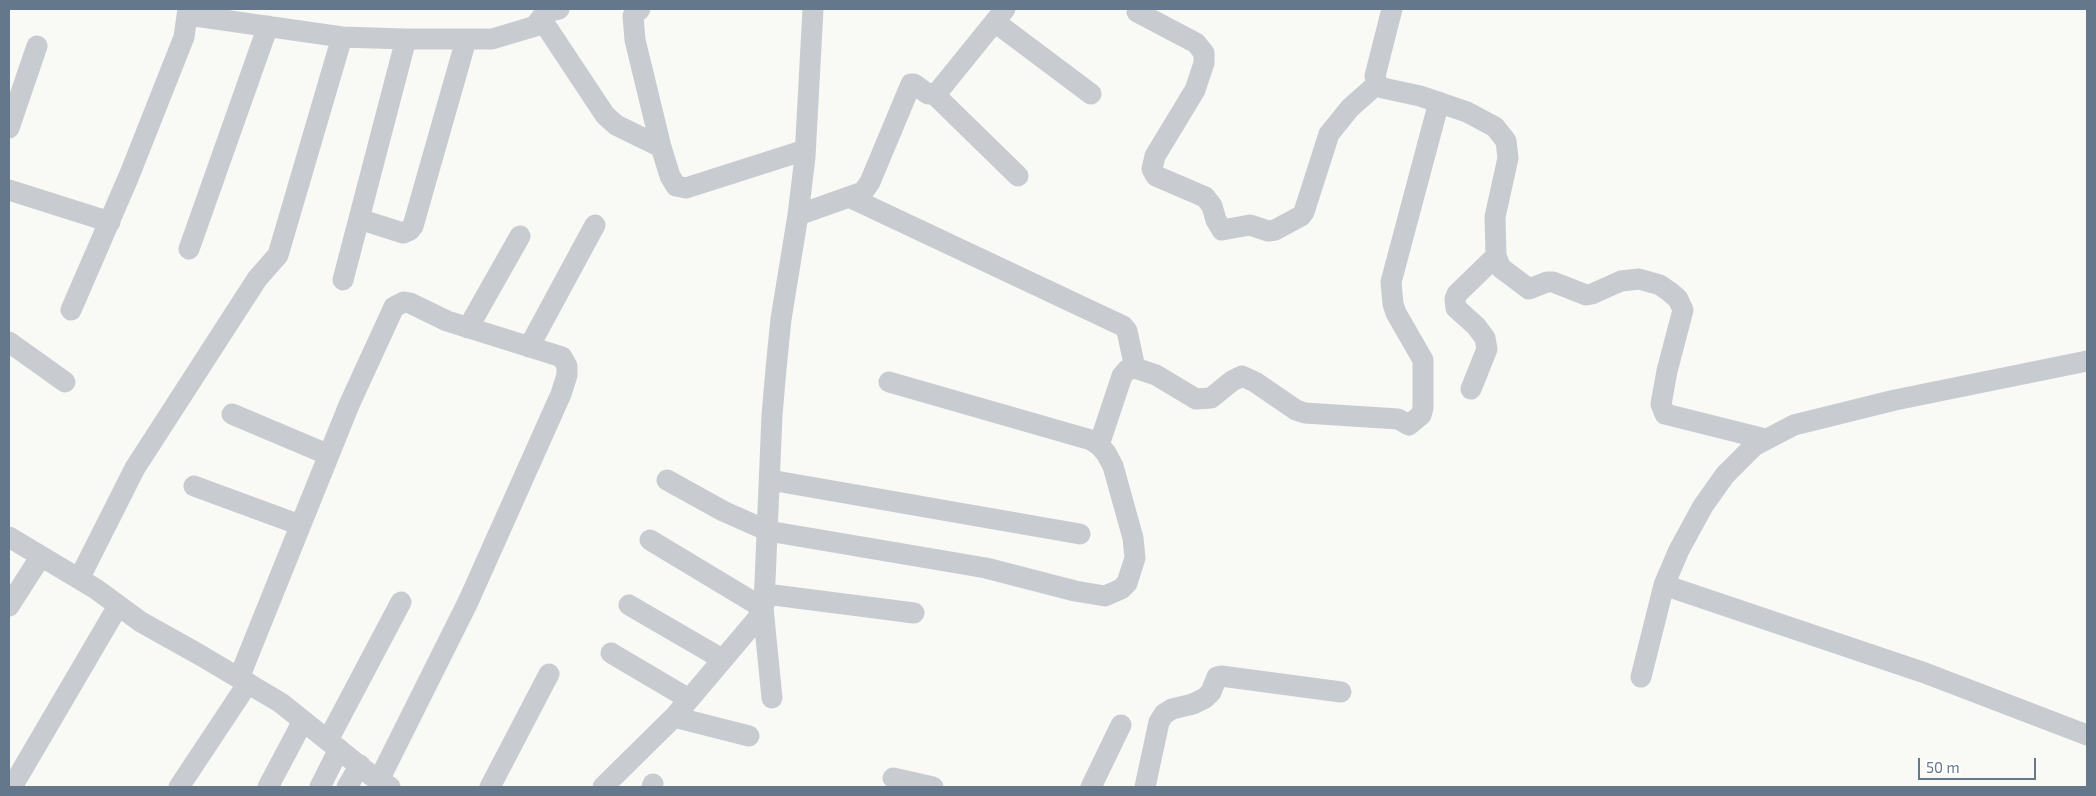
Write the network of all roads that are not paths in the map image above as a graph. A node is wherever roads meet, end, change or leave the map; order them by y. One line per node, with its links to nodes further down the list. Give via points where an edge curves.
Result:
1 (559, 9): 9 (street, via 546,12)
2 (640, 9): 19 (street, via 633,16 635,40)
3 (813, 9): 20 (street)
4 (1392, 9): 14 (street, via 1375,76)
5 (188, 12): 8 (street); 26 (street, via 184,37)
6 (1137, 12): 14 (street, via 1196,43 1204,53 1195,90 1155,156 1152,169 1156,176 1205,197 1222,230 1250,225 1275,230 1301,216 1329,134 1350,108)
7 (1000, 15): 15 (street); 16 (street)
8 (268, 26): 10 (street); 29 (street)
9 (535, 26): 12 (street, via 506,36); 19 (street, via 548,28 616,126)
10 (342, 37): 11 (street); 54 (street, via 278,255 257,279 135,468)
11 (406, 39): 12 (street); 25 (street)
12 (466, 40): 25 (street, via 413,226 403,233)
13 (37, 46): 18 (street)
14 (1378, 84): 17 (street)
15 (1091, 94)
16 (935, 95): 21 (street); 23 (street, via 912,84 870,182 863,192)
17 (1439, 102): 30 (street, via 1495,127 1506,141 1508,158 1495,217); 37 (street, via 1391,282 1396,313 1423,360 1423,408 1416,420 1409,425 1398,419 1305,413 1242,376 1211,398 1196,399 1156,375)
18 (9, 128)
19 (661, 147): 20 (street, via 673,182 680,188)
20 (805, 150): 24 (street)
21 (1018, 176)
22 (9, 190): 26 (street)
23 (848, 197): 24 (street); 37 (street, via 1123,326)
24 (798, 215): 46 (street, via 781,319)
25 (359, 220): 31 (street)
26 (110, 222): 32 (street)
27 (595, 226): 35 (street)
28 (520, 236): 33 (street)
29 (189, 249)
30 (1496, 256): 40 (street, via 1455,299 1456,308 1485,338 1486,350); 42 (street, via 1501,268 1529,289 1553,282 1592,294 1621,281 1639,279 1660,285 1678,299 1683,310 1667,371 1662,404 1665,414)
31 (343, 280)
32 (71, 310)
33 (468, 328): 35 (street); 44 (street, via 410,303 394,307)
34 (9, 342): 38 (street)
35 (529, 347): 78 (street, via 562,357 567,366 565,382)
36 (2087, 361): 42 (street, via 1895,400 1794,425)
37 (1135, 368): 43 (street, via 1122,376)
38 (66, 382)
39 (889, 382): 43 (street, via 1082,437)
40 (1471, 389)
41 (232, 414): 44 (street)
42 (1765, 439): 55 (street, via 1725,475 1703,506)
43 (1099, 445): 49 (street, via 1113,466 1133,538 1135,558 1127,583 1105,596 986,568)
44 (329, 455): 48 (street)
45 (667, 480): 49 (street, via 723,511)
46 (770, 480): 49 (street); 50 (street)
47 (194, 486): 48 (street)
48 (300, 525): 66 (street)
49 (768, 530): 56 (street)
50 (1080, 534)
51 (9, 537): 53 (street)
52 (650, 540): 56 (street)
53 (41, 556): 54 (street); 59 (street)
54 (79, 579): 60 (street)
55 (1664, 586): 65 (street); 73 (street, via 1925,673)
56 (764, 601): 61 (street); 63 (street, via 758,618); 68 (street)
57 (401, 602): 75 (street)
58 (629, 605): 63 (street)
59 (9, 606)
60 (118, 606): 66 (street); 79 (street)
61 (914, 613)
62 (611, 652): 69 (street)
63 (722, 659): 69 (street)
64 (549, 674): 85 (street)
65 (1641, 677)
66 (243, 681): 71 (street, via 281,703); 81 (street)
67 (1341, 692): 88 (street, via 1217,677 1205,698 1172,709 1158,722)
68 (772, 698)
69 (689, 699): 70 (street)
70 (674, 717): 74 (street); 86 (street)
71 (303, 721): 75 (street); 82 (street)
72 (1121, 726): 80 (street)
73 (2087, 735)
74 (748, 736)
75 (333, 745): 76 (street); 83 (street)
76 (360, 766): 78 (street); 84 (street)
77 (892, 778): 87 (street)
78 (384, 783)
79 (12, 785)
80 (1098, 785)
81 (179, 787)
82 (268, 787)
83 (320, 787)
84 (348, 787)
85 (490, 787)
86 (604, 787)
87 (933, 787)
88 (1145, 787)

